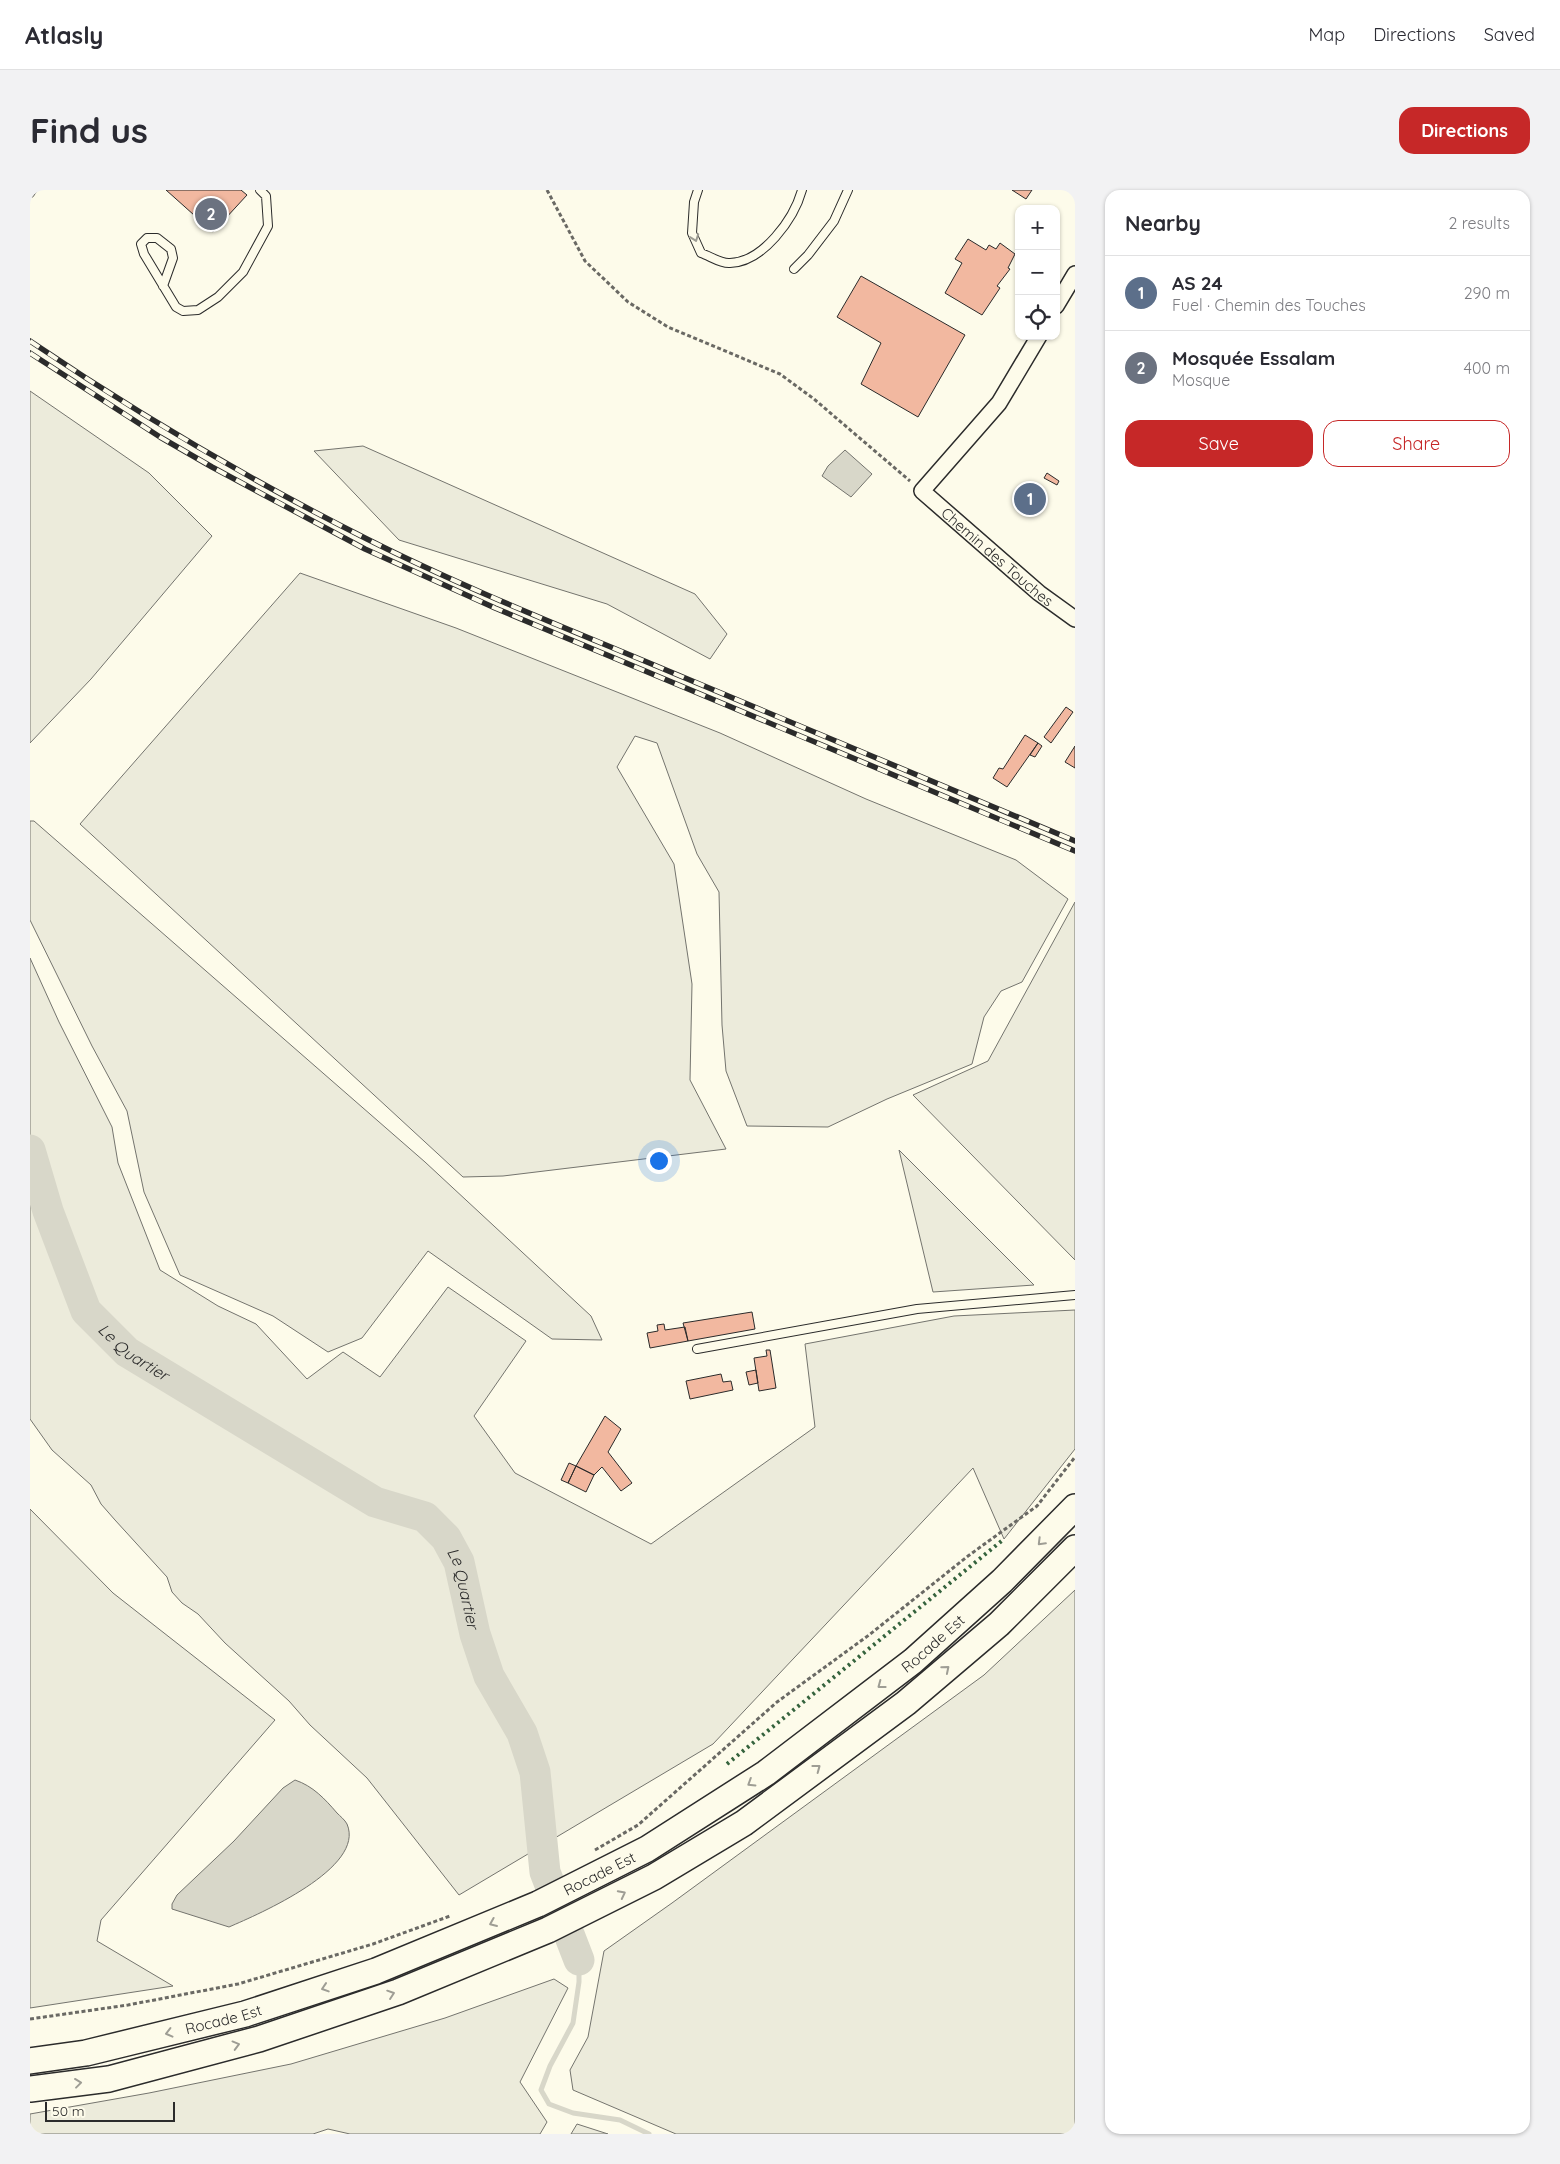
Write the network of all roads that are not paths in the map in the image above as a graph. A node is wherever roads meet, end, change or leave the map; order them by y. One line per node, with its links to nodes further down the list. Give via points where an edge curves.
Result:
1 (260, 190): 7 (lane, via 266,196 268,226 243,272 218,297 198,310 183,311 176,307)
2 (698, 190): 3 (lane, one-way to 3, via 692,232 701,253 728,264 746,261 784,229)
3 (802, 190)
4 (848, 190): 5 (lane, via 834,221)
5 (794, 269)
6 (1075, 274): 8 (street)
7 (163, 286): 7 (lane, via 173,258 171,249 157,238 147,238 142,244 144,254)
8 (1060, 299)
9 (1037, 340): 10 (street, Chemin des Touches, via 999,403 922,491 1039,593)
10 (1075, 619)
11 (1075, 1295): 12 (lane, via 917,1309)
12 (697, 1349)
13 (1075, 1507): 15 (main road, Rocade Est, one-way to 15, via 1002,1581 913,1661 766,1773 647,1849 538,1904 376,1971 246,2014 86,2053)
14 (1075, 1548): 16 (main road, Rocade Est, one-way to 14, via 109,2079 259,2039 398,1992 579,1916 654,1877 744,1823 906,1703 999,1624)
15 (30, 2061)
16 (30, 2088)

